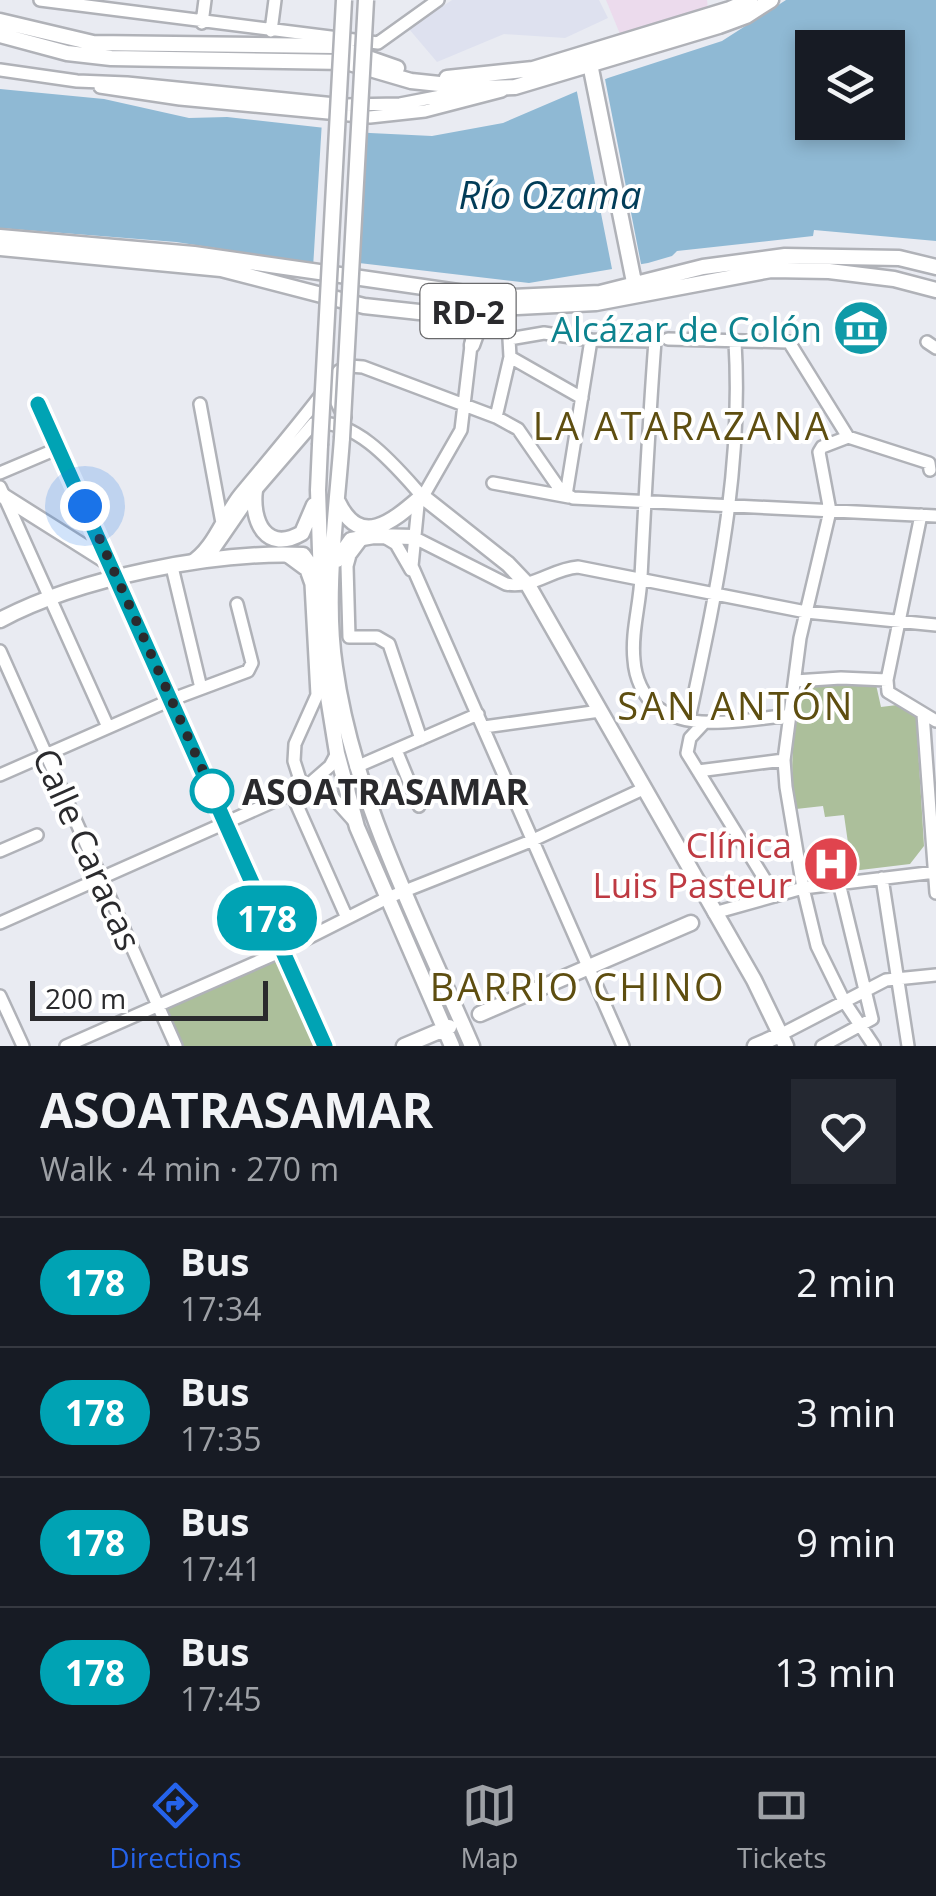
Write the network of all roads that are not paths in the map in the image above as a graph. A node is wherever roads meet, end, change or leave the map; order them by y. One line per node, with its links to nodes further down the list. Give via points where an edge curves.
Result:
1 (40, 0): 9 (street)
2 (204, 0): 12 (street)
3 (275, 0): 13 (street)
4 (344, 0): 49 (main road, bridge)
5 (366, 0): 42 (main road, bridge)
6 (438, 0): 13 (street, via 378,43)
7 (750, 0): 10 (main road)
8 (771, 0): 15 (main road, via 719,26)
9 (123, 6): 12 (street)
10 (714, 7): 15 (main road)
11 (0, 21): 16 (main road, via 93,43 334,46 442,78)
12 (202, 23): 13 (street)
13 (271, 31)
14 (0, 35): 21 (main road, via 67,54 111,58 346,62)
15 (590, 65): 16 (main road); 19 (main road); 26 (main road)
16 (532, 69): 20 (street)
17 (0, 70): 18 (street)
18 (77, 81): 19 (street, via 180,99 370,116 425,112); 21 (street, via 345,105 400,104)
19 (515, 87): 20 (main road)
20 (477, 88): 21 (main road)
21 (440, 92)
22 (0, 237): 25 (main road, RD-2, via 194,254)
23 (0, 248): 29 (main road, RD-2, via 221,269)
24 (936, 267): 26 (main road, RD-2, via 899,258 785,256)
25 (404, 283): 28 (main road, RD-2); 29 (main road, via 393,290)
26 (634, 285): 27 (main road, RD-2, via 771,270 829,271); 28 (main road, RD-2); 30 (main road, RD-2)
27 (936, 290)
28 (469, 302): 29 (main road, RD-2, via 419,312); 30 (main road, RD-2); 32 (street)
29 (395, 309)
30 (506, 309): 32 (main road, via 480,323)
31 (668, 339): 34 (street)
32 (472, 340): 40 (street)
33 (591, 340): 35 (street, via 514,337); 37 (street); 53 (street, via 653,340)
34 (735, 342): 43 (street, via 789,342); 55 (street, via 739,406)
35 (510, 357): 37 (street); 41 (street)
36 (339, 371): 40 (street, via 363,367); 42 (street, via 336,406); 59 (street)
37 (582, 398): 52 (street)
38 (38, 404): 44 (street)
39 (200, 404): 59 (street)
40 (463, 405): 41 (street); 51 (street, via 454,447)
41 (496, 417): 52 (street, via 518,429)
42 (350, 436): 48 (street, via 334,424 313,424); 51 (street, via 384,457); 54 (main road)
43 (848, 437): 45 (street, via 929,463); 56 (street, via 819,452)
44 (58, 448): 46 (street); 68 (street)
45 (930, 470)
46 (0, 473)
47 (493, 483): 52 (street)
48 (255, 490): 49 (main road, via 256,522 286,540 302,533); 60 (street)
49 (318, 490): 71 (main road)
50 (1, 492): 68 (main road); 74 (street)
51 (422, 496): 54 (main road, via 372,528 350,522); 62 (street); 72 (main road)
52 (569, 497): 53 (street)
53 (642, 500): 55 (street); 70 (street)
54 (338, 502): 66 (main road)
55 (729, 505): 56 (street); 73 (street)
56 (830, 511): 57 (street); 78 (street)
57 (922, 515): 58 (street); 80 (street)
58 (936, 516)
59 (222, 520): 60 (street); 67 (street, via 204,551)
60 (226, 534): 65 (street)
61 (382, 536): 62 (main road); 63 (main road); 69 (street, via 396,544)
62 (413, 537): 69 (street); 72 (street, via 506,584)
63 (362, 539): 66 (main road, via 345,545); 96 (street, via 348,566 349,637 389,644)
64 (283, 554): 65 (main road); 71 (main road, via 304,555); 105 (street, via 306,570 311,584 317,695 295,744)
65 (205, 562): 67 (main road)
66 (334, 565): 101 (main road, via 334,663)
67 (178, 566): 68 (main road); 85 (street)
68 (114, 571): 74 (main road); 86 (street)
69 (415, 576): 88 (street)
70 (641, 580): 72 (street, via 578,567); 73 (street); 91 (street, via 634,637 638,681 657,708)
71 (320, 581): 98 (main road)
72 (528, 584): 87 (main road)
73 (716, 594): 78 (street); 91 (street)
74 (50, 598): 76 (main road); 94 (street)
75 (237, 604): 85 (street, via 251,668)
76 (22, 608): 77 (main road); 79 (main road)
77 (0, 612)
78 (806, 612): 80 (street); 84 (street)
79 (0, 620)
80 (901, 621): 81 (street); 83 (street)
81 (936, 625)
82 (0, 652): 99 (street, Calle Caracas)
83 (887, 680): 84 (street); 89 (street, via 896,700)
84 (794, 681): 90 (street)
85 (201, 688): 86 (street)
86 (173, 699): 94 (street); 107 (street)
87 (600, 712): 95 (street); 104 (main road)
88 (478, 714): 95 (street); 96 (street)
89 (923, 714): 92 (street); 112 (street)
90 (790, 715): 93 (street); 100 (street)
91 (688, 719): 93 (street)
92 (936, 721)
93 (702, 724): 102 (street, via 687,753)
94 (108, 727): 99 (street)
95 (484, 727): 110 (street)
96 (421, 739): 97 (street)
97 (396, 750): 101 (street); 106 (street)
98 (337, 753): 105 (street); 108 (main road)
99 (46, 755): 103 (street); 113 (street, Calle Caracas)
100 (784, 760): 102 (street); 116 (street)
101 (356, 768): 117 (main road)
102 (698, 771): 119 (street)
103 (0, 775)
104 (643, 789): 110 (street); 121 (main road)
105 (300, 790): 107 (street); 108 (street, via 327,791); 122 (street)
106 (419, 806)
107 (226, 824): 113 (street); 124 (street)
108 (357, 826): 120 (main road)
109 (37, 834): 111 (street)
110 (531, 841): 117 (street); 125 (street)
111 (0, 851)
112 (935, 872): 114 (street); 118 (street)
113 (102, 878): 123 (street); 131 (street, Calle Caracas)
114 (882, 878): 115 (street); 126 (street)
115 (839, 882): 116 (street); 128 (street)
116 (803, 888): 119 (street); 130 (street, via 817,946)
117 (406, 890): 120 (street); 132 (main road)
118 (936, 893)
119 (775, 896): 121 (street)
120 (387, 898): 122 (street); 134 (main road)
121 (714, 913): 125 (main road); 135 (main road)
122 (347, 918): 124 (street)
123 (0, 923)
124 (282, 951): 131 (street); 139 (street)
125 (589, 968): 132 (main road); 143 (street)
126 (899, 976): 127 (street); 128 (street); 147 (street)
127 (936, 976)
128 (863, 992): 130 (street); 133 (street, via 872,1019)
129 (0, 996): 136 (street)
130 (844, 1001): 133 (street); 135 (street)
131 (158, 1005): 137 (street); 138 (street, Calle Caracas)
132 (471, 1018): 134 (main road); 142 (main road)
133 (862, 1025): 145 (street); 146 (street)
134 (445, 1029): 140 (main road); 141 (main road)
135 (783, 1041): 144 (main road)
136 (23, 1046)
137 (66, 1046)
138 (176, 1046)
139 (325, 1046)
140 (404, 1046)
141 (452, 1046)
142 (472, 1046)
143 (622, 1046)
144 (755, 1046)
145 (822, 1046)
146 (874, 1046)
147 (908, 1046)

